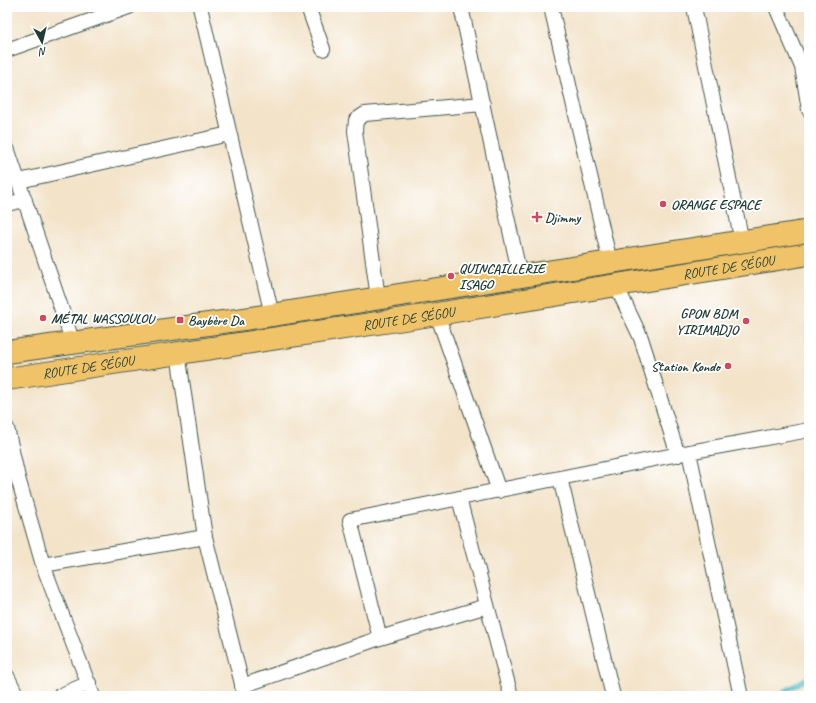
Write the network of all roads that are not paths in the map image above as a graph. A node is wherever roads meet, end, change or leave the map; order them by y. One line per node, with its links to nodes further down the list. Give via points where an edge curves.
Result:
1 (129, 7): 8 (street)
2 (200, 7): 12 (street)
3 (308, 7): 9 (street)
4 (462, 7): 10 (street)
5 (551, 7): 20 (street)
6 (694, 7): 18 (street)
7 (776, 7): 11 (street, via 802,67)
8 (7, 50)
9 (323, 50)
10 (483, 104): 21 (street); 23 (street, via 365,114 356,120 355,131)
11 (809, 110)
12 (230, 134): 14 (street); 25 (street)
13 (7, 148): 14 (street)
14 (19, 181): 15 (street)
15 (25, 200): 16 (street); 26 (street)
16 (7, 204)
17 (809, 231): 18 (highway, ROUTE DE SÉGOU)
18 (742, 242): 20 (highway, ROUTE DE SÉGOU)
19 (809, 254): 22 (highway, ROUTE DE SÉGOU)
20 (610, 262): 21 (highway, ROUTE DE SÉGOU)
21 (520, 276): 23 (highway, ROUTE DE SÉGOU)
22 (616, 285): 24 (highway, ROUTE DE SÉGOU); 32 (street, via 641,338)
23 (378, 298): 25 (highway, ROUTE DE SÉGOU)
24 (437, 314): 28 (highway, ROUTE DE SÉGOU); 34 (street)
25 (272, 315): 26 (highway, ROUTE DE SÉGOU)
26 (73, 343): 27 (highway, ROUTE DE SÉGOU)
27 (7, 352)
28 (178, 353): 29 (highway, ROUTE DE SÉGOU); 36 (street)
29 (7, 379)
30 (7, 428): 37 (street, via 18,478)
31 (809, 430): 32 (street)
32 (683, 453): 33 (street); 43 (street)
33 (560, 478): 34 (street); 48 (street)
34 (499, 490): 35 (street)
35 (459, 498): 38 (street); 39 (street, via 350,520)
36 (205, 537): 37 (street); 42 (street)
37 (43, 565): 41 (street)
38 (487, 606): 39 (street); 47 (street)
39 (380, 638): 42 (street)
40 (7, 676): 44 (street)
41 (89, 682): 45 (street); 46 (street)
42 (244, 691)
43 (740, 692)
44 (16, 696)
45 (59, 696)
46 (93, 696)
47 (511, 696)
48 (613, 696)

